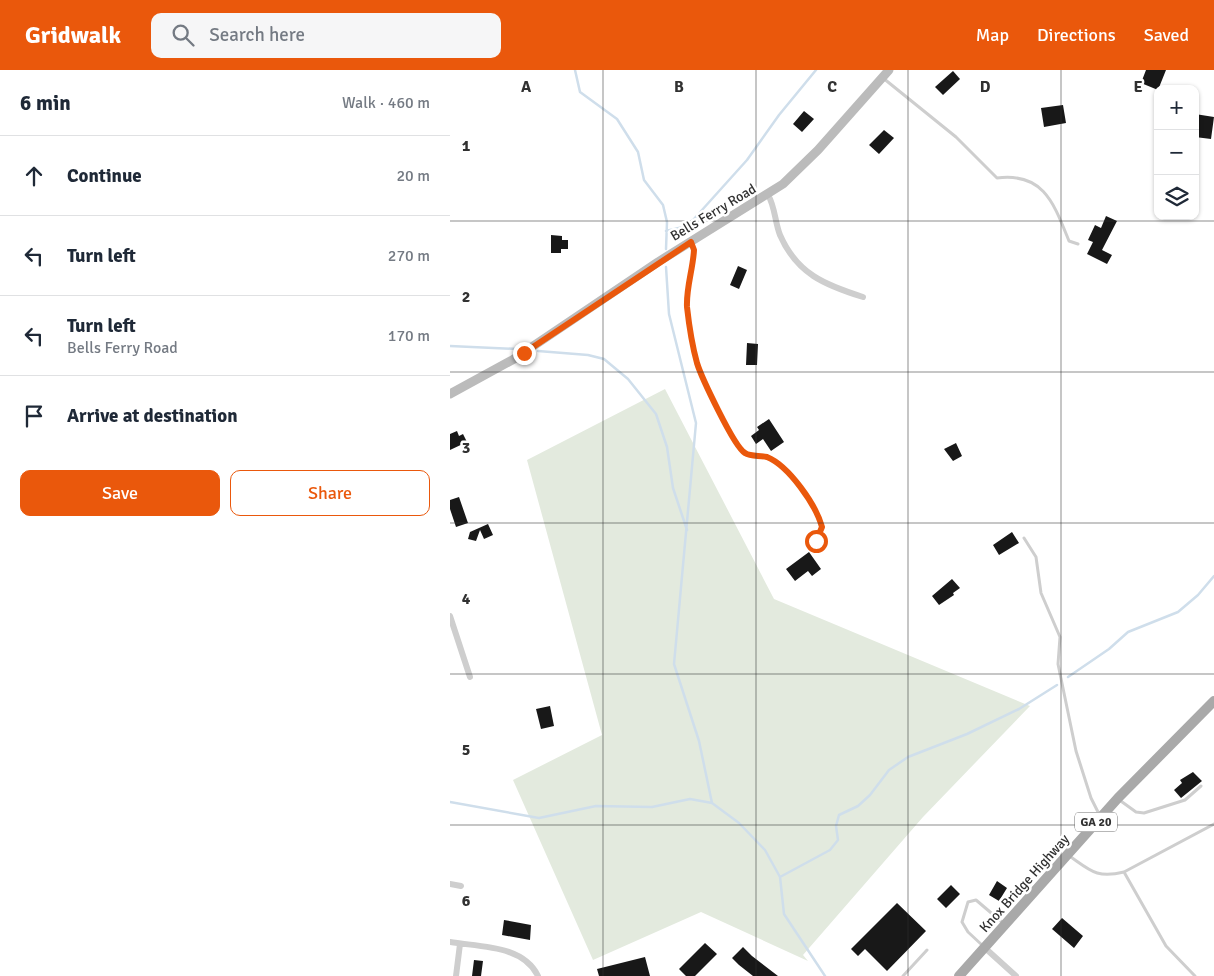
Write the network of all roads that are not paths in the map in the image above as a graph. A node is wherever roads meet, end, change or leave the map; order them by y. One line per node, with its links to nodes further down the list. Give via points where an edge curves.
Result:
1 (886, 74): 2 (main road, Bells Ferry Road, via 818,150); 4 (lane, via 997,178 1027,178 1042,189 1057,210 1069,241)
2 (768, 195): 3 (main road, Bells Ferry Road); 5 (street, via 792,259 821,282)
3 (691, 242): 6 (main road, Bells Ferry Road, via 518,356); 8 (lane, via 694,250 687,305 697,364 724,424 740,450 766,457 789,474 818,514 822,527)
4 (1078, 244)
5 (863, 297)
6 (450, 394)
7 (1024, 538): 14 (lane, via 1036,557 1040,594 1060,637 1058,664 1076,751 1091,798)
8 (816, 541)
9 (450, 616): 10 (street)
10 (470, 677)
11 (1214, 701): 13 (main road, Knox Bridge Highway / GA 20)
12 (1201, 786): 13 (lane, via 1185,800 1144,813 1136,812)
13 (1118, 798): 14 (main road, Knox Bridge Highway / GA 20)
14 (1101, 817): 16 (main road, Knox Bridge Highway / GA 20)
15 (1214, 824): 17 (lane)
16 (1067, 855): 17 (lane, via 1099,874 1107,876); 20 (main road, Knox Bridge Highway / GA 20)
17 (1124, 872): 30 (lane, via 1166,946)
18 (450, 884): 19 (street)
19 (461, 886)
20 (1006, 924): 23 (main road, Knox Bridge Highway / GA 20); 23 (lane, via 976,900 968,902 962,922)
21 (450, 942): 22 (street)
22 (460, 944): 25 (street); 26 (street, via 508,951 534,967)
23 (985, 948): 28 (main road, Knox Bridge Highway / GA 20); 29 (street)
24 (927, 950): 27 (lane)
25 (456, 976)
26 (538, 976)
27 (903, 976)
28 (959, 976)
29 (1016, 976)
30 (1195, 976)

